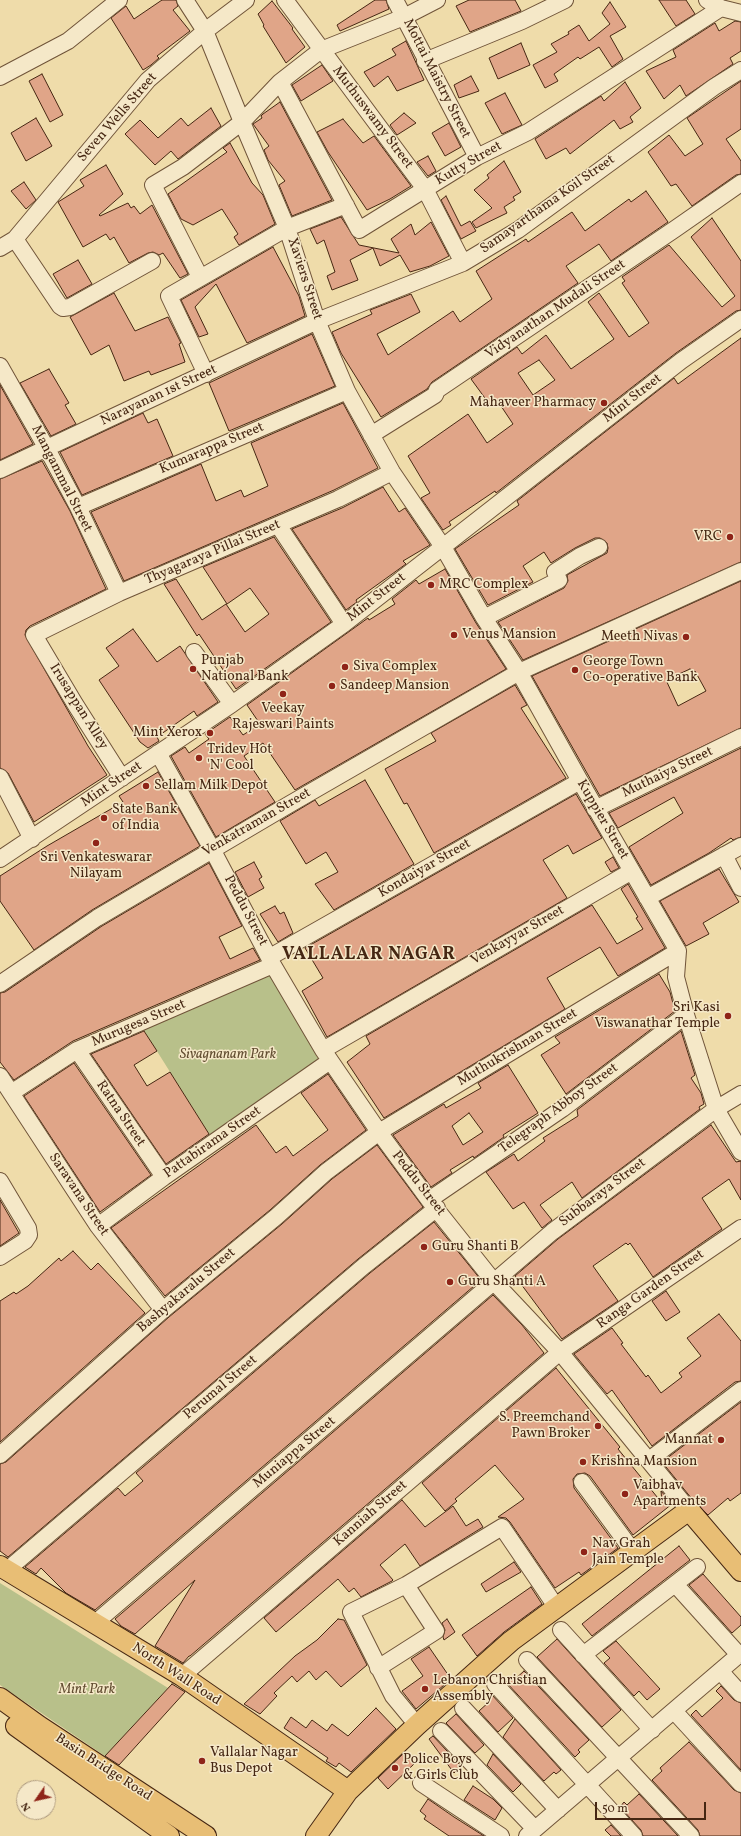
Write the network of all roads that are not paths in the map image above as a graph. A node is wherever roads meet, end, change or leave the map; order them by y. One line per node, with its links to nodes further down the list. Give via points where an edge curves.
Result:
1 (119, 0): 15 (street, via 68,41)
2 (185, 0): 11 (street, Xaviers Street)
3 (246, 0): 11 (street, Seven Wells Street)
4 (285, 0): 12 (street, Muthuswamy Street)
5 (395, 0): 10 (street, Mottai Maistry Street)
6 (437, 0): 10 (street)
7 (565, 0): 13 (street)
8 (714, 4): 9 (street); 18 (street, Kutty Street, via 528,132)
9 (741, 13)
10 (404, 17): 12 (street); 13 (street, Mottai Maistry Street)
11 (206, 31): 17 (street, Xaviers Street); 23 (street, Seven Wells Street, via 148,80)
12 (321, 50): 16 (street); 20 (street, Muthuswamy Street)
13 (426, 61): 18 (street, Mottai Maistry Street)
14 (741, 70): 26 (street, Samayarthama Koil Street, via 518,230)
15 (0, 77)
16 (280, 82): 17 (street); 21 (street, Kutty Street)
17 (242, 122): 22 (street, Xaviers Street); 27 (street, via 182,167 153,185)
18 (477, 157): 20 (street, Kutty Street)
19 (741, 183): 33 (street, Vidyanathan Mudali Street, via 437,390 435,395)
20 (425, 189): 21 (street, Kutty Street, via 360,230); 26 (street, Muthuswamy Street)
21 (346, 205): 22 (street)
22 (287, 228): 27 (street); 29 (street, Xaviers Street)
23 (15, 239): 24 (street, Seven Wells Street); 25 (street, via 63,308 70,307)
24 (0, 248)
25 (152, 261)
26 (463, 263): 29 (street, Samayarthama Koil Street)
27 (200, 277): 31 (street, via 169,296)
28 (741, 319): 39 (street, Mint Street, via 681,361)
29 (317, 321): 31 (street, Narayanan 1st Street); 32 (street, Xaviers Street)
30 (0, 366): 34 (street, Mangammal Street)
31 (206, 374): 34 (street, Narayanan 1st Street)
32 (347, 391): 33 (street, Xaviers Street); 37 (street, Kumarappa Street)
33 (371, 435): 36 (street, Xaviers Street)
34 (46, 447): 35 (street, Narayanan 1st Street); 37 (street, Mangammal Street)
35 (0, 470)
36 (392, 472): 38 (street, Thyagaraya Pillai Street); 39 (street, Xaviers Street)
37 (78, 506): 42 (street, Mangammal Street)
38 (278, 525): 42 (street, Thyagaraya Pillai Street); 44 (street)
39 (443, 547): 43 (street, Kuppier Street); 44 (street, Mint Street)
40 (599, 547): 43 (street, via 555,572 559,580)
41 (741, 570): 47 (street, Venkatraman Street)
42 (119, 593): 45 (street, Thyagaraya Pillai Street)
43 (484, 618): 47 (street, Kuppier Street)
44 (344, 624): 48 (street, Mint Street)
45 (34, 635): 52 (street, Irusappan Alley)
46 (194, 652): 48 (street)
47 (519, 672): 53 (street, Kuppier Street); 57 (street, Venkatraman Street)
48 (232, 704): 50 (street, Mint Street)
49 (741, 738): 54 (street, Muthaiya Street)
50 (158, 753): 52 (street, Mint Street); 57 (street, Peddu Street)
51 (0, 777): 55 (street)
52 (122, 778): 55 (street, Mint Street)
53 (580, 781): 54 (street, Kuppier Street); 64 (street, Kondaiyar Street)
54 (595, 808): 60 (street, Kuppier Street)
55 (32, 839): 59 (street, Mint Street)
56 (741, 846): 58 (street)
57 (212, 849): 64 (street, Peddu Street); 65 (street, Venkatraman Street, via 97,918)
58 (724, 855): 61 (street); 62 (street)
59 (0, 859)
60 (632, 871): 62 (street, Kuppier Street); 68 (street, Venkayyar Street)
61 (741, 888)
62 (647, 898): 63 (street, Kuppier Street)
63 (678, 950): 66 (street, via 676,977); 73 (street, Muthukrishnan Street)
64 (271, 961): 67 (street, Murugesa Street); 68 (street, Peddu Street)
65 (0, 984)
66 (686, 1015): 72 (street); 77 (street, Telegraph Abboy Street)
67 (77, 1050): 70 (street, Murugesa Street); 75 (street, Ratna Street)
68 (326, 1056): 73 (street, Peddu Street); 75 (street, Pattabirama Street)
69 (0, 1076): 70 (street, Saravana Street)
70 (11, 1093): 78 (street, Saravana Street)
71 (741, 1094): 72 (street, Subbaraya Street)
72 (716, 1109): 74 (street); 81 (street, Subbaraya Street, via 552,1232)
73 (379, 1132): 77 (street, Peddu Street); 82 (street, Bashyakaralu Street, via 326,1172 276,1217)
74 (741, 1152)
75 (164, 1177): 78 (street, Pattabirama Street)
76 (0, 1180): 80 (street, via 28,1228 29,1235 25,1242)
77 (433, 1204): 81 (street, Peddu Street); 91 (street, Perumal Street, via 364,1266)
78 (98, 1226): 82 (street, Saravana Street)
79 (741, 1228): 83 (street, Ranga Garden Street)
80 (0, 1257)
81 (495, 1283): 83 (street, Peddu Street); 96 (street, Muniappa Street)
82 (163, 1310): 85 (street, Bashyakaralu Street)
83 (560, 1352): 86 (street, Peddu Street); 103 (street, Kanniah Street)
84 (741, 1390): 86 (street)
85 (0, 1455)
86 (649, 1460): 88 (street, Peddu Street)
87 (582, 1482): 89 (street)
88 (689, 1510): 89 (main road); 92 (main road, Peddu Street)
89 (632, 1550): 95 (main road)
90 (697, 1567): 93 (street)
91 (4, 1568): 96 (main road, North Wall Road)
92 (741, 1572)
93 (675, 1584): 98 (street); 99 (street)
94 (406, 1585): 95 (street, via 502,1528); 101 (street, via 351,1612); 101 (street, via 436,1631)
95 (557, 1608): 110 (main road, via 511,1641)
96 (95, 1623): 103 (main road, North Wall Road)
97 (561, 1630): 99 (street)
98 (740, 1654): 102 (street)
99 (583, 1655): 111 (street)
100 (527, 1660): 113 (street)
101 (378, 1668): 110 (street, via 393,1696)
102 (720, 1671): 105 (street); 108 (street)
103 (182, 1676): 117 (main road, North Wall Road)
104 (495, 1684): 116 (street)
105 (741, 1694)
106 (0, 1698): 121 (main road, Basin Bridge Road)
107 (464, 1708): 118 (street)
108 (674, 1711): 111 (street); 115 (street)
109 (0, 1715): 120 (main road, Basin Bridge Road)
110 (417, 1725): 117 (main road)
111 (652, 1730): 113 (street)
112 (441, 1731): 119 (street)
113 (619, 1758): 116 (street); 125 (street)
114 (421, 1783): 123 (street)
115 (741, 1784)
116 (587, 1786): 118 (street); 124 (street)
117 (348, 1791): 122 (main road)
118 (558, 1810): 119 (street)
119 (531, 1833)
120 (169, 1836)
121 (206, 1836)
122 (316, 1836)
123 (501, 1836)
124 (634, 1836)
125 (691, 1836)

